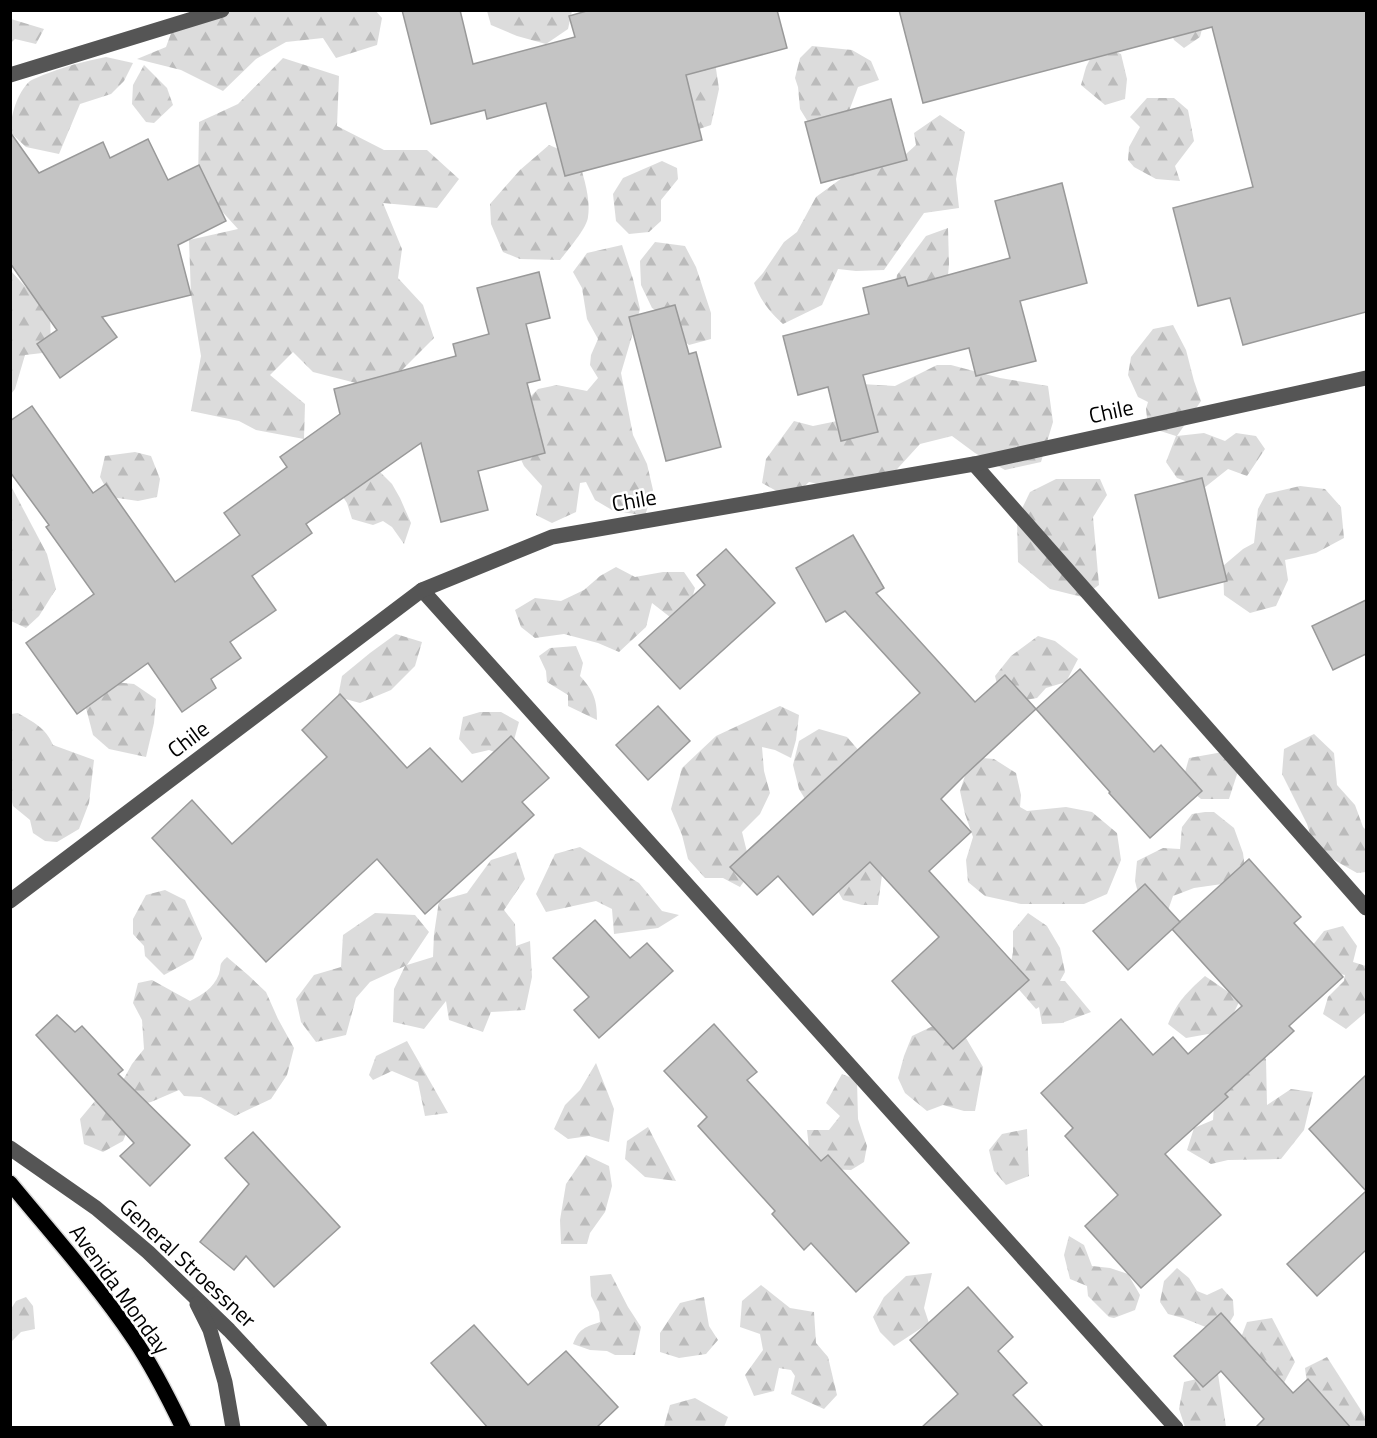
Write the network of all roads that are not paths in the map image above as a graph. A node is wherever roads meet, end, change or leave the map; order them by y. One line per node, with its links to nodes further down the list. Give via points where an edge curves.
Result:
1 (222, 10): 2 (street)
2 (10, 75)
3 (1366, 378): 4 (street, Chile)
4 (974, 465): 5 (street, Chile, via 552,537); 7 (street)
5 (422, 590): 6 (street, Chile); 14 (street)
6 (10, 901)
7 (1366, 908)
8 (10, 1148): 10 (street, General Stroessner, via 96,1208)
9 (10, 1183): 11 (main road, Avenida Monday, via 134,1339)
10 (192, 1293): 12 (street, via 210,1330); 13 (street, General Stroessner)
11 (183, 1428)
12 (233, 1428)
13 (320, 1428)
14 (1176, 1428)

